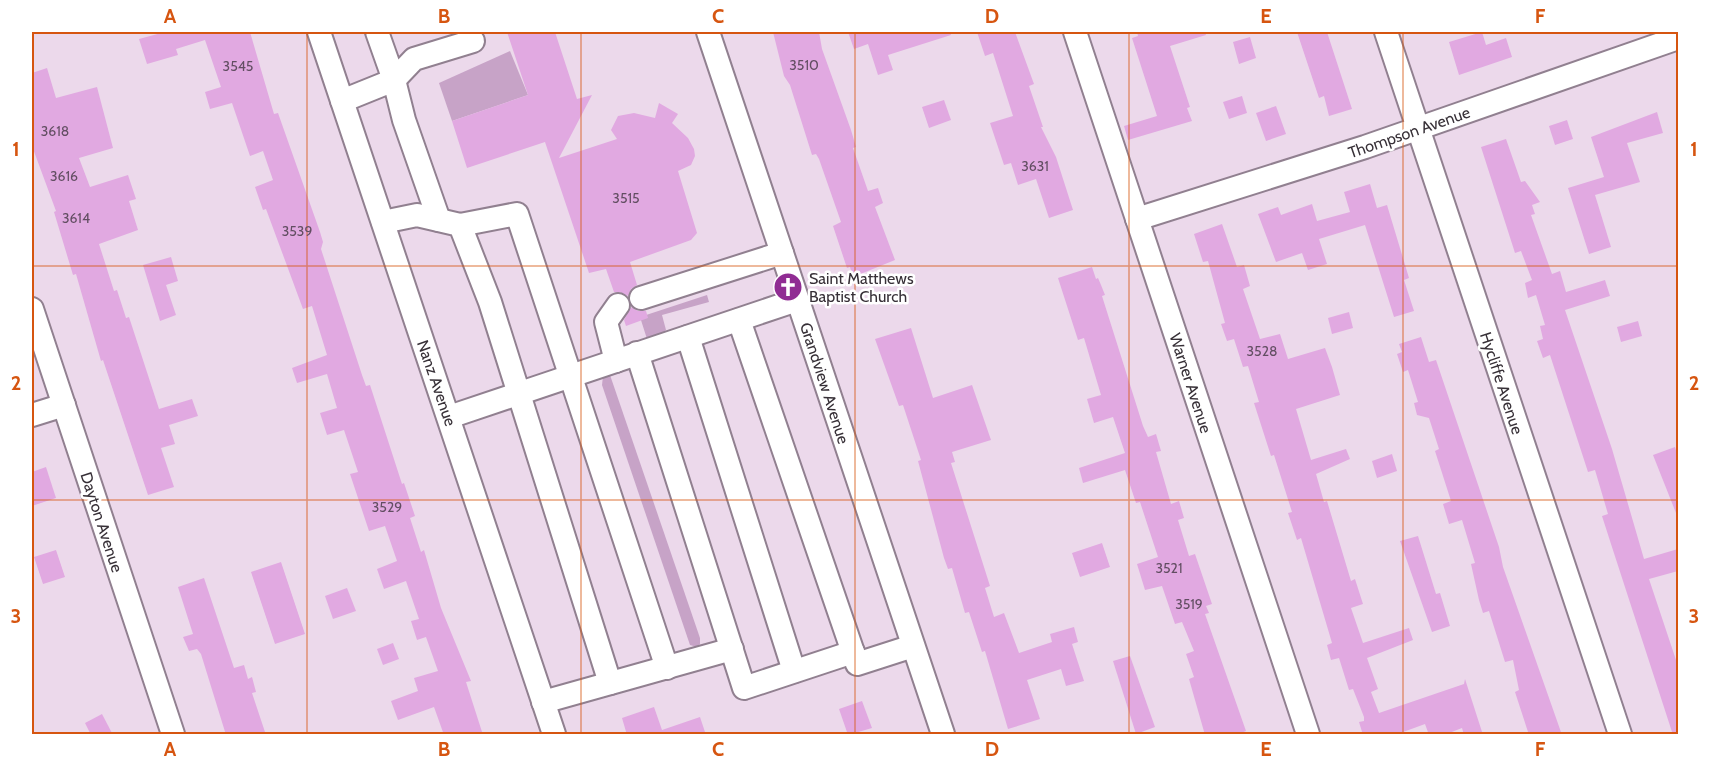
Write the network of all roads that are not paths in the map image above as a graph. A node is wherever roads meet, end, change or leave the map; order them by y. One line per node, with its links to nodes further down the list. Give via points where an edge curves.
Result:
1 (319, 32): 9 (street, Nanz Avenue)
2 (377, 32): 8 (street)
3 (708, 32): 14 (street, Grandview Avenue)
4 (1075, 32): 11 (street, Warner Avenue)
5 (1386, 32): 10 (street, Hycliffe Avenue)
6 (1678, 38): 10 (street, Thompson Avenue)
7 (473, 41): 8 (street, via 414,59)
8 (394, 80): 9 (street); 13 (street, via 404,120)
9 (342, 100): 12 (street, Nanz Avenue)
10 (1418, 129): 11 (street, Thompson Avenue); 39 (street, Hycliffe Avenue)
11 (1137, 219): 38 (street, Warner Avenue)
12 (382, 222): 13 (street, via 417,215); 27 (street, Nanz Avenue)
13 (450, 223): 23 (street, via 517,214); 24 (street, via 490,302)
14 (782, 253): 15 (street); 16 (street, Grandview Avenue)
15 (641, 298)
16 (797, 300): 19 (street); 28 (street, Grandview Avenue)
17 (618, 305): 22 (street, via 606,322)
18 (32, 309): 25 (street, Dayton Avenue)
19 (739, 320): 20 (street); 30 (street)
20 (688, 337): 21 (street); 32 (street)
21 (637, 354): 22 (street); 29 (street)
22 (616, 361): 23 (street)
23 (568, 376): 24 (street); 31 (street)
24 (519, 393): 27 (street); 33 (street)
25 (64, 405): 26 (street); 35 (street, Dayton Avenue)
26 (32, 415)
27 (449, 417): 34 (street, Nanz Avenue)
28 (913, 646): 30 (street, via 857,664); 37 (street, Grandview Avenue)
29 (732, 650): 31 (street); 32 (street, via 744,688)
30 (853, 652): 32 (street)
31 (667, 668): 33 (street)
32 (794, 671)
33 (610, 683): 34 (street)
34 (543, 702): 36 (street, Nanz Avenue)
35 (173, 735)
36 (554, 735)
37 (943, 735)
38 (1308, 735)
39 (1620, 735)

